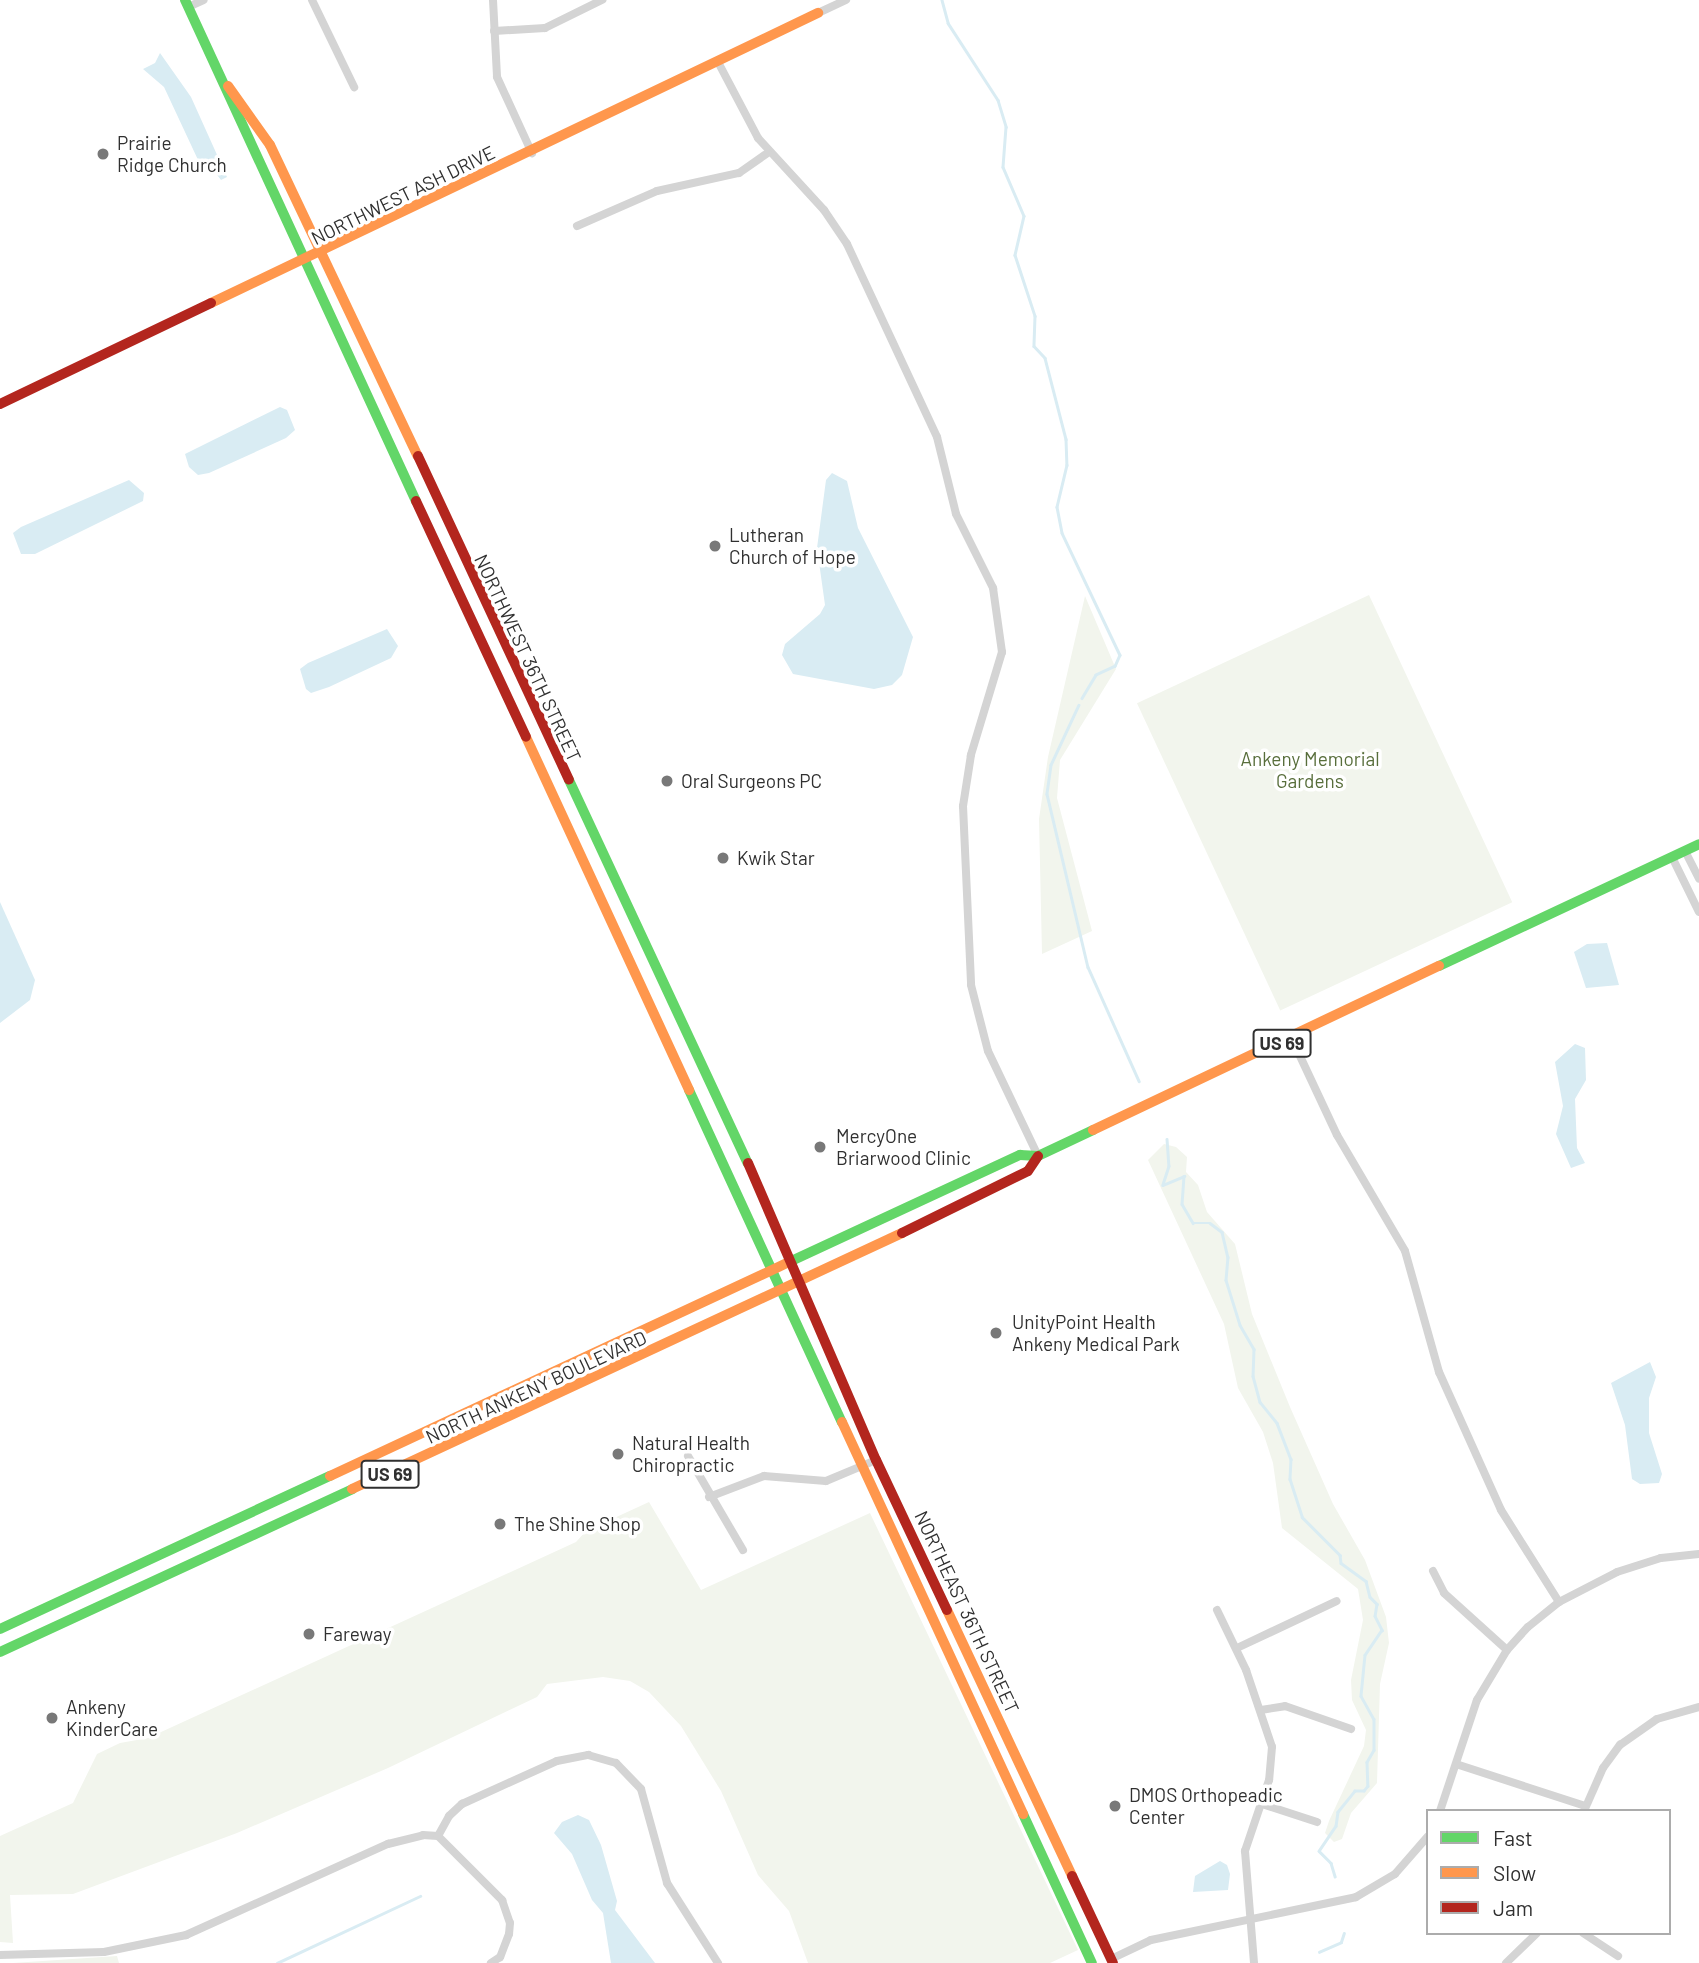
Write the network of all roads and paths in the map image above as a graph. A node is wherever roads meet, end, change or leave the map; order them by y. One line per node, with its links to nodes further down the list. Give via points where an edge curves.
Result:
1 (204, 0): 6 (street)
2 (312, 0): 11 (street)
3 (493, 0): 8 (street)
4 (602, 0): 8 (street, via 545,28)
5 (846, 0): 7 (street)
6 (186, 4): 10 (main road, NORTHWEST 36TH STREET)
7 (818, 13): 9 (main road, NORTHWEST ASH DRIVE)
8 (494, 32): 12 (street, via 498,77)
9 (718, 62): 12 (main road, NORTHWEST ASH DRIVE); 13 (street)
10 (215, 66): 15 (main road, NORTHWEST 36TH STREET, via 270,145); 16 (main road, NORTHWEST 36TH STREET)
11 (354, 87)
12 (531, 153): 15 (main road, NORTHWEST ASH DRIVE)
13 (768, 153): 14 (street, via 739,173 657,191); 24 (street, via 824,210 847,244 937,437 956,514 993,588 1002,652 971,754 963,806 970,971 988,1051)
14 (577, 226)
15 (323, 253): 16 (main road, NORTHWEST ASH DRIVE); 25 (main road, NORTHWEST 36TH STREET)
16 (305, 261): 17 (main road, NORTHWEST ASH DRIVE); 26 (main road, NORTHWEST 36TH STREET)
17 (0, 404)
18 (1699, 844): 19 (main road, US 69)
19 (1685, 850): 20 (main road, US 69); 21 (street)
20 (1672, 857): 22 (street); 23 (main road, NORTH ANKENY BOULEVARD / US 69)
21 (1699, 879)
22 (1699, 912)
23 (1292, 1039): 24 (main road, NORTH ANKENY BOULEVARD / US 69); 35 (street, via 1337,1135 1405,1251 1438,1373 1501,1510)
24 (1038, 1156): 25 (main road, NORTH ANKENY BOULEVARD / US 69, via 1020,1155); 25 (main road, NORTH ANKENY BOULEVARD / US 69, via 1028,1171)
25 (798, 1272): 26 (main road, NORTH ANKENY BOULEVARD / US 69); 26 (main road, NORTH ANKENY BOULEVARD / US 69); 28 (main road, NORTHEAST 36TH STREET)
26 (774, 1283): 29 (main road, NORTHEAST 36TH STREET); 37 (main road, NORTH ANKENY BOULEVARD / US 69); 40 (main road, NORTH ANKENY BOULEVARD / US 69)
27 (688, 1455): 30 (street)
28 (876, 1460): 29 (street); 56 (main road, NORTHEAST 36TH STREET)
29 (861, 1466): 30 (street, via 813,1482 777,1476 752,1478); 59 (main road, NORTHEAST 36TH STREET)
30 (709, 1497): 31 (street)
31 (743, 1550)
32 (1699, 1554): 35 (street, via 1661,1558 1616,1572)
33 (1433, 1571): 39 (street, via 1444,1593)
34 (1336, 1601): 38 (street)
35 (1559, 1602): 39 (street)
36 (1217, 1609): 38 (street)
37 (0, 1629)
38 (1237, 1648): 42 (street)
39 (1507, 1650): 44 (street, via 1477,1700)
40 (0, 1652)
41 (1699, 1707): 46 (street, via 1657,1719 1620,1745)
42 (1261, 1710): 43 (street, via 1285,1706); 45 (street, via 1273,1762)
43 (1352, 1729)
44 (1456, 1764): 46 (street); 47 (street)
45 (1262, 1804): 48 (street); 51 (street, via 1245,1851)
46 (1584, 1808)
47 (1441, 1809)
48 (1317, 1822)
49 (438, 1836): 54 (street, via 415,1836 388,1844 233,1917 175,1938 104,1952); 57 (street, via 507,1911 506,1947); 58 (street, via 462,1804 563,1758 588,1755 616,1763 641,1788 667,1883)
50 (1426, 1838): 51 (street, via 1395,1874 1368,1891 1336,1903)
51 (1248, 1919): 56 (street, via 1151,1940); 60 (street)
52 (1535, 1935): 61 (street)
53 (1586, 1935): 55 (street)
54 (0, 1955)
55 (1618, 1956)
56 (1108, 1962)
57 (491, 1963)
58 (718, 1963)
59 (1092, 1963)
60 (1254, 1963)
61 (1506, 1963)

